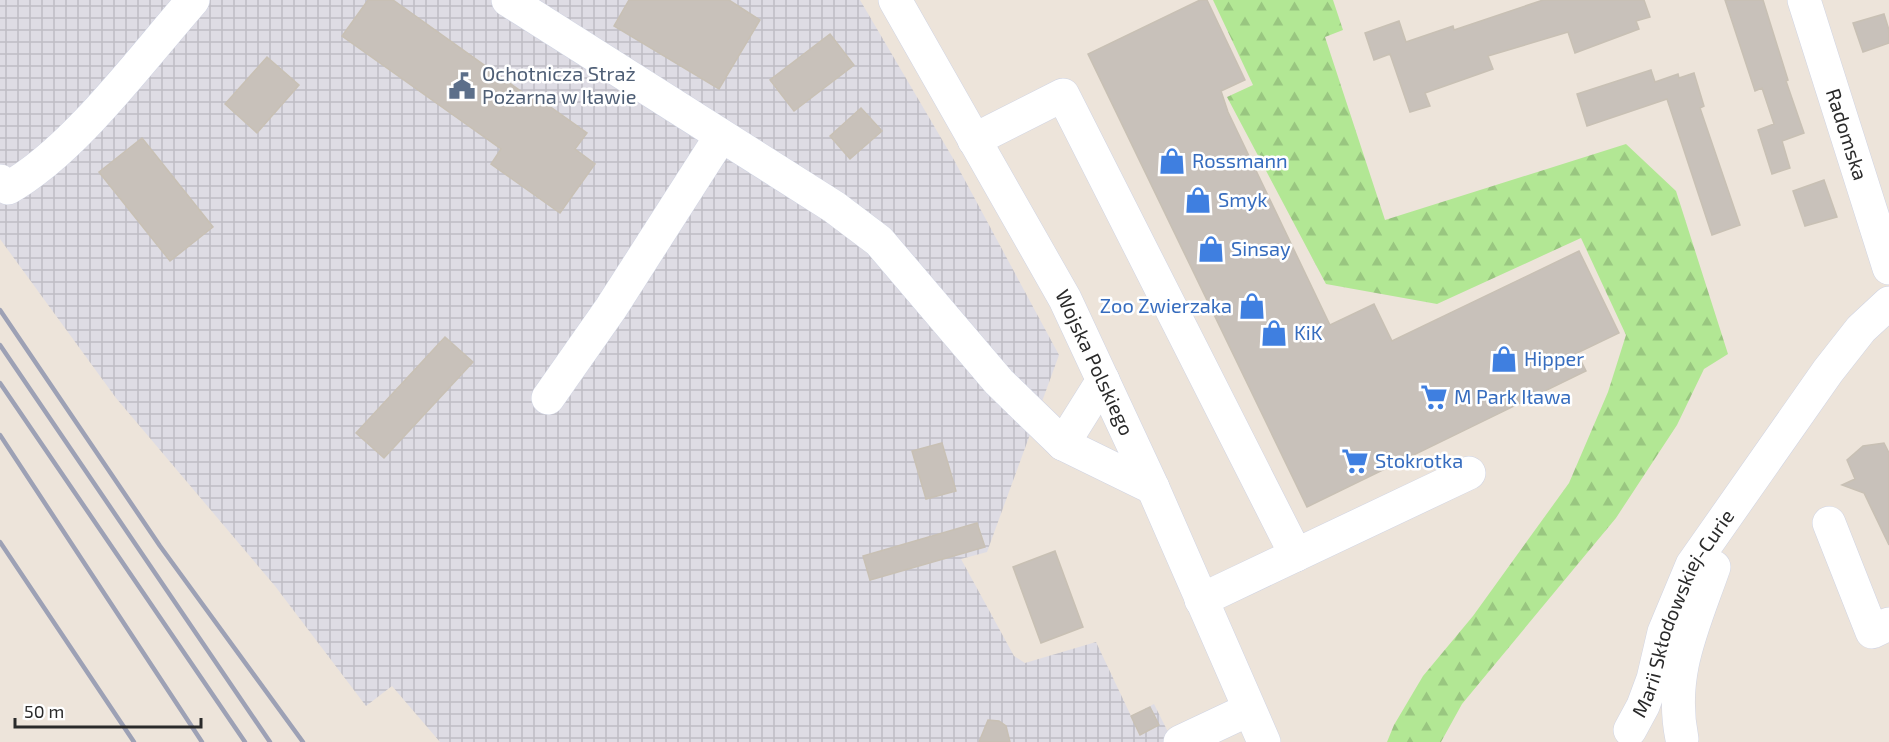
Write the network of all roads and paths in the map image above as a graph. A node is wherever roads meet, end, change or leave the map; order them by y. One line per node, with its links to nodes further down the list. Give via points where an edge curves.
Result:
1 (193, 0): 7 (street, via 85,123 32,175 8,188)
2 (508, 0): 5 (street)
3 (895, 0): 6 (street, Wojska Polskiego)
4 (1804, 0): 8 (street, Radomska)
5 (721, 136): 11 (street); 12 (street, via 834,207 879,241 999,382)
6 (974, 140): 10 (street, Wojska Polskiego, via 1065,299); 17 (street, via 1063,94)
7 (0, 181)
8 (1889, 268)
9 (1889, 303): 15 (street, Marii Skłodowskiej-Curie, via 1828,371)
10 (1103, 380): 12 (street); 14 (street, Wojska Polskiego)
11 (548, 398)
12 (1063, 444): 14 (street)
13 (1469, 473): 17 (street)
14 (1153, 488): 18 (street, Wojska Polskiego)
15 (1738, 500): 21 (street, Marii Skłodowskiej-Curie, via 1692,565 1664,632 1644,706); 22 (street, Marii Skłodowskiej-Curie, via 1691,628 1678,681 1677,714)
16 (1829, 523): 19 (street, via 1872,632)
17 (1296, 555): 18 (street)
18 (1201, 600): 20 (street, Wojska Polskiego)
19 (1889, 624)
20 (1248, 710): 23 (street); 24 (street, Wojska Polskiego)
21 (1621, 736): 22 (street, via 1643,726 1657,727)
22 (1683, 741)
23 (1180, 742)
24 (1264, 742)

